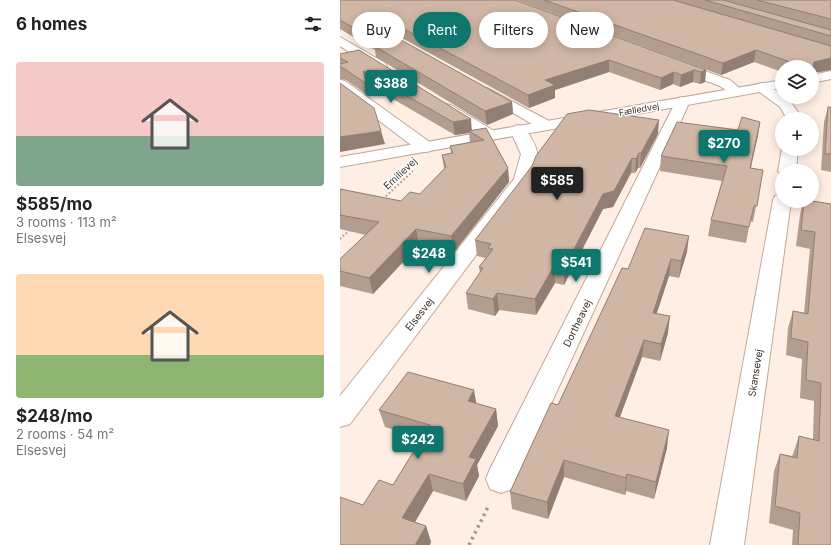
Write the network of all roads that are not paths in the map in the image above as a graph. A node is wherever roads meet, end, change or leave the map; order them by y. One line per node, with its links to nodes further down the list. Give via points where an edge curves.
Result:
1 (340, 41): 3 (street)
2 (666, 61): 10 (street, via 726,83)
3 (392, 74)
4 (831, 75): 5 (street)
5 (819, 78)
6 (340, 84): 17 (street)
7 (475, 85): 14 (street)
8 (775, 85): 9 (street, Fælledvej)
9 (762, 87): 10 (street, Fælledvej); 13 (street, via 785,104)
10 (737, 92): 11 (street, Fælledvej)
11 (683, 101): 14 (street, Fælledvej); 21 (street, Dortheavej)
12 (438, 102): 16 (street)
13 (791, 112)
14 (545, 125): 15 (street, Fælledvej)
15 (518, 130): 16 (street, Fælledvej); 20 (street, Elsesvej, via 531,150 530,162 523,180)
16 (490, 135): 17 (street, Fælledvej)
17 (425, 146): 18 (street, Fælledvej)
18 (340, 162)
19 (781, 208): 22 (street, Skansevej)
20 (340, 416)
21 (501, 479)
22 (727, 545)

